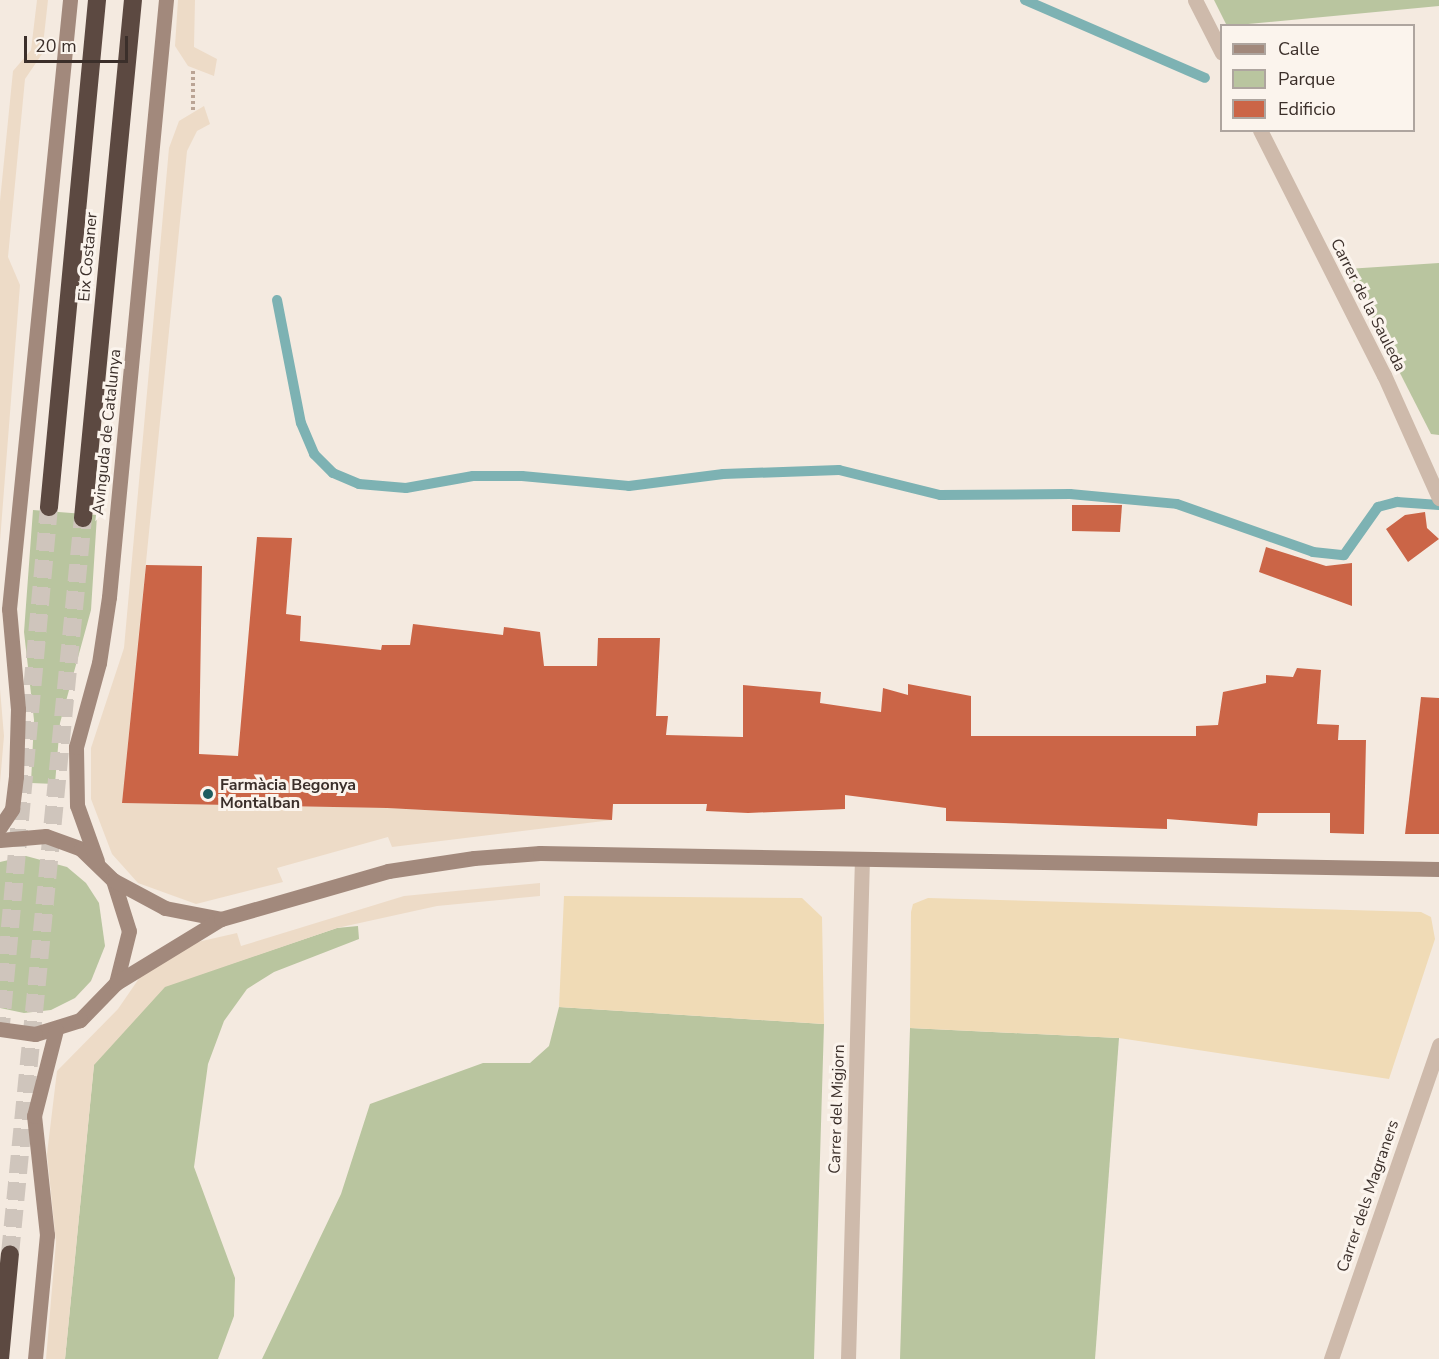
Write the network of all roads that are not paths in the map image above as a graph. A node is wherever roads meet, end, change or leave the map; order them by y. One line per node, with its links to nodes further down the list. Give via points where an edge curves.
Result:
1 (70, 0): 11 (main road, via 9,609 18,709 16,776 12,809)
2 (97, 0): 9 (highway, Eix Costaner)
3 (133, 0): 10 (highway, Eix Costaner)
4 (166, 0): 14 (main road, Avinguda de Catalunya, via 109,597 99,663 76,747 77,805)
5 (1195, 0): 6 (street)
6 (1220, 51)
7 (1261, 132): 8 (street, Carrer de la Sauleda)
8 (1437, 494)
9 (49, 507)
10 (83, 518)
11 (0, 827)
12 (0, 840): 14 (main road, via 46,836)
13 (862, 860): 15 (main road); 17 (main road, via 540,853 442,861 388,871); 25 (street, Carrer del Migjorn)
14 (97, 861): 16 (main road)
15 (1439, 869)
16 (113, 880): 17 (main road, via 165,908); 18 (main road, via 129,932)
17 (221, 919): 18 (main road)
18 (116, 983): 20 (main road, via 87,1014)
19 (0, 1029): 20 (main road, via 34,1034)
20 (56, 1030): 24 (main road, via 34,1116 46,1235)
21 (1439, 1045): 26 (street, Carrer dels Magraners)
22 (10, 1254): 23 (highway)
23 (0, 1359)
24 (35, 1359)
25 (848, 1359)
26 (1331, 1359)

